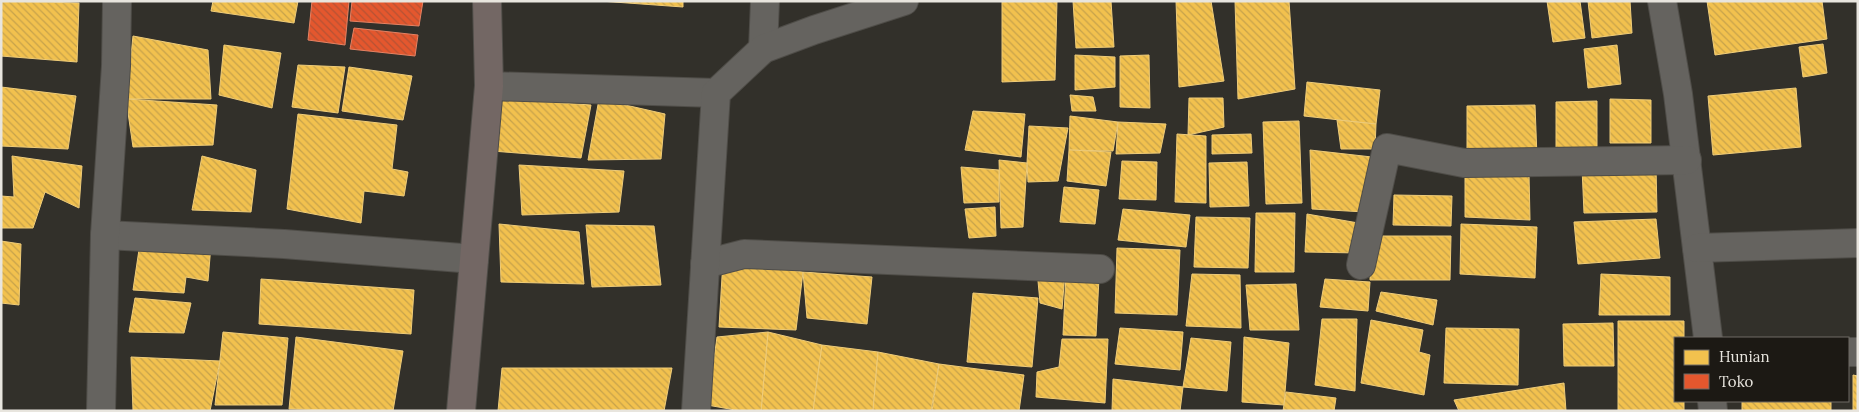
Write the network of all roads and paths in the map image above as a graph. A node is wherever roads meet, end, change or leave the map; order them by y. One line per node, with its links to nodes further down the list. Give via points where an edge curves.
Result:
1 (117, 1): 10 (street)
2 (487, 1): 7 (highway)
3 (765, 1): 6 (street)
4 (904, 1): 6 (street)
5 (1662, 1): 9 (street)
6 (763, 49): 8 (street)
7 (489, 86): 8 (street); 13 (highway)
8 (716, 93): 14 (street)
9 (1686, 160): 12 (street); 15 (street, via 1464,163 1387,148)
10 (105, 235): 13 (street, via 284,244); 18 (street)
11 (1858, 243): 12 (street)
12 (1697, 248): 17 (street)
13 (474, 259): 19 (highway)
14 (705, 264): 16 (street, via 744,254); 20 (street)
15 (1361, 265)
16 (1100, 269)
17 (1708, 337)
18 (101, 411)
19 (461, 411)
20 (696, 411)

